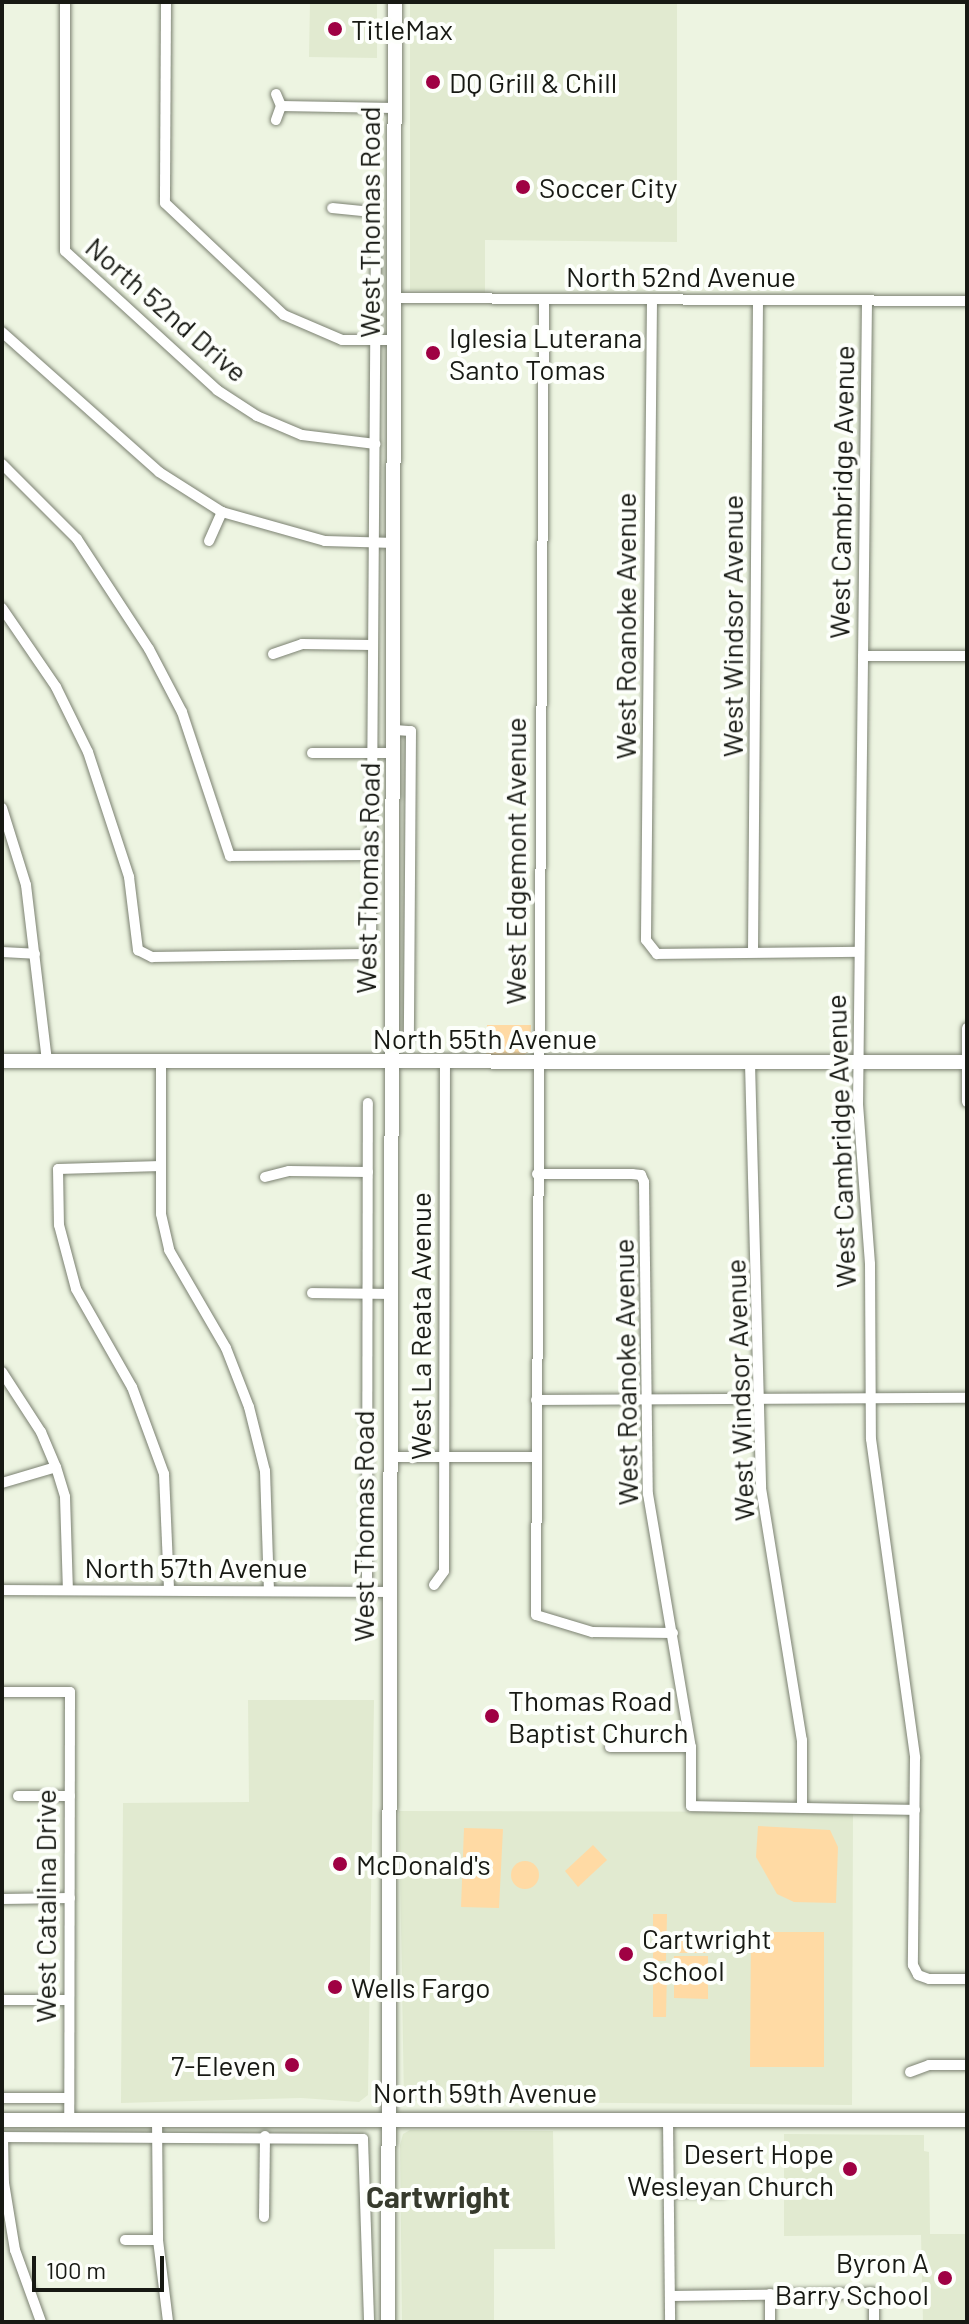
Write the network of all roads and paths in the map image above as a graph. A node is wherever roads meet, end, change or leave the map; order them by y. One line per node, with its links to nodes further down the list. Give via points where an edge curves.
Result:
1 (65, 2): 18 (street, North 52nd Drive, via 65,251 217,390 257,416 302,435)
2 (166, 2): 16 (street, via 165,203 284,315 342,340)
3 (395, 2): 6 (main road, West Thomas Road)
4 (276, 94): 5 (street)
5 (281, 106): 6 (street); 7 (street)
6 (394, 108): 9 (main road, West Thomas Road)
7 (276, 120)
8 (332, 208): 16 (street, West Thomas Road, via 372,212)
9 (395, 298): 10 (street, North 52nd Avenue); 17 (main road, West Thomas Road)
10 (544, 299): 11 (street, North 52nd Avenue); 51 (street, West Edgemont Avenue)
11 (652, 300): 12 (street, North 52nd Avenue); 36 (street, West Roanoke Avenue, via 646,940 650,951)
12 (758, 300): 13 (street, North 52nd Avenue); 36 (street, West Windsor Avenue)
13 (867, 301): 14 (street, North 52nd Avenue); 27 (street, West Cambridge Avenue)
14 (967, 301)
15 (2, 332): 20 (street, via 159,472)
16 (375, 340): 17 (street); 18 (street, West Thomas Road)
17 (396, 340): 23 (main road, West Thomas Road)
18 (375, 444): 22 (street, West Thomas Road)
19 (2, 464): 34 (street, via 77,539 149,649 182,712 230,856)
20 (222, 512): 21 (street); 22 (street, via 283,533)
21 (209, 541)
22 (374, 543): 23 (street); 25 (street, West Thomas Road)
23 (395, 543): 29 (main road, West Thomas Road)
24 (2, 608): 34 (street, West Thomas Road, via 56,687 88,752 129,877 138,950 152,957 366,954)
25 (372, 645): 26 (street, via 302,644); 31 (street, West Thomas Road)
26 (273, 654)
27 (863, 656): 28 (street); 37 (street, West Cambridge Avenue)
28 (967, 656)
29 (395, 730): 32 (main road, West Thomas Road); 40 (street, West Thomas Road, via 411,731)
30 (312, 753): 31 (street)
31 (371, 753): 32 (street); 34 (street, West Thomas Road)
32 (394, 753): 39 (main road, West Thomas Road)
33 (2, 808): 38 (street, via 26,885)
34 (370, 855)
35 (2, 952): 38 (street)
36 (753, 952): 37 (street)
37 (859, 952): 48 (street, West Cambridge Avenue)
38 (35, 954): 44 (street)
39 (391, 988): 40 (street); 49 (main road, West Thomas Road)
40 (409, 988): 42 (street, West Thomas Road)
41 (967, 1028): 45 (street)
42 (409, 1038)
43 (2, 1061): 44 (main road, North 55th Avenue)
44 (47, 1062): 46 (main road, North 55th Avenue)
45 (967, 1062): 48 (main road, North 55th Avenue); 52 (street)
46 (161, 1063): 49 (main road, North 55th Avenue); 54 (street)
47 (750, 1063): 48 (main road, North 55th Avenue); 51 (main road, North 55th Avenue); 65 (street, West Windsor Avenue)
48 (858, 1063): 62 (street, West Cambridge Avenue, via 870,1264)
49 (390, 1064): 50 (main road, North 55th Avenue); 60 (main road, West Thomas Road)
50 (445, 1064): 51 (main road, North 55th Avenue); 68 (street, West La Reata Avenue)
51 (537, 1064): 56 (street, West Edgemont Avenue)
52 (967, 1102)
53 (368, 1103): 55 (street, West Thomas Road)
54 (161, 1166): 75 (street, via 58,1169 59,1225 76,1289 132,1387 164,1474); 76 (street, via 161,1214 169,1250 226,1348 265,1471)
55 (368, 1172): 57 (street, via 289,1171); 59 (street, West Thomas Road)
56 (537, 1174): 64 (street, West Roanoke Avenue, via 641,1175 647,1248); 66 (street, West Edgemont Avenue)
57 (265, 1177)
58 (312, 1293): 59 (street)
59 (368, 1294): 60 (street); 77 (street, West Thomas Road)
60 (389, 1294): 67 (main road, West Thomas Road)
61 (2, 1372): 70 (street, via 41,1432)
62 (870, 1398): 63 (street); 65 (street); 86 (street, West Cambridge Avenue, via 874,1489 915,1758)
63 (967, 1398)
64 (646, 1399): 65 (street); 66 (street); 79 (street, West Roanoke Avenue, via 648,1494)
65 (759, 1399): 85 (street, West Windsor Avenue, via 761,1488 802,1740)
66 (536, 1400): 69 (street, West Edgemont Avenue)
67 (390, 1457): 68 (street); 78 (main road, West Thomas Road)
68 (444, 1457): 69 (street); 72 (street, West La Reata Avenue, via 444,1571)
69 (537, 1457): 79 (street, West Edgemont Avenue, via 536,1615 592,1632)
70 (56, 1467): 71 (street); 74 (street, via 65,1497)
71 (2, 1483)
72 (434, 1585)
73 (2, 1590): 74 (street, North 57th Avenue)
74 (68, 1590): 75 (street, North 57th Avenue)
75 (169, 1590): 76 (street, North 57th Avenue)
76 (269, 1591): 77 (street, North 57th Avenue)
77 (367, 1591): 78 (street, North 57th Avenue)
78 (389, 1592): 96 (main road, West Thomas Road)
79 (673, 1633): 82 (street, West Roanoke Avenue)
80 (2, 1692): 84 (street, West Catalina Drive, via 70,1692)
81 (610, 1747): 82 (street)
82 (691, 1747): 85 (street, West Roanoke Avenue, via 691,1806)
83 (18, 1796): 84 (street)
84 (70, 1796): 87 (street, West Catalina Drive)
85 (802, 1808): 86 (street)
86 (915, 1810): 89 (street, West Cambridge Avenue, via 913,1965 918,1975)
87 (70, 1898): 88 (street); 91 (street, West Catalina Drive)
88 (2, 1899)
89 (967, 1979)
90 (2, 2000): 91 (street)
91 (69, 2000): 95 (street, West Catalina Drive)
92 (967, 2065): 93 (street, via 929,2065)
93 (910, 2072)
94 (2, 2098): 95 (street)
95 (69, 2098): 97 (street, West Catalina Drive)
96 (386, 2117): 98 (main road, North 59th Avenue); 99 (main road, North 59th Avenue); 115 (main road, West Thomas Road)
97 (69, 2119): 98 (main road, North 59th Avenue); 100 (main road, North 59th Avenue)
98 (157, 2119): 102 (street)
99 (668, 2119): 101 (main road, North 59th Avenue); 105 (street)
100 (2, 2120)
101 (967, 2120)
102 (157, 2135): 103 (street, North 59th Avenue); 104 (street, North 59th Avenue); 109 (street)
103 (265, 2136): 107 (street); 114 (street, North 59th Avenue, via 363,2139)
104 (3, 2137): 112 (street, via 15,2250)
105 (667, 2192): 106 (street); 111 (street)
106 (723, 2192)
107 (264, 2217)
108 (125, 2240): 109 (street)
109 (158, 2240): 113 (street)
110 (770, 2294): 111 (street); 117 (street); 118 (street, via 874,2293)
111 (670, 2296): 116 (street)
112 (41, 2322)
113 (168, 2322)
114 (369, 2322)
115 (388, 2322)
116 (670, 2322)
117 (770, 2322)
118 (874, 2322)

